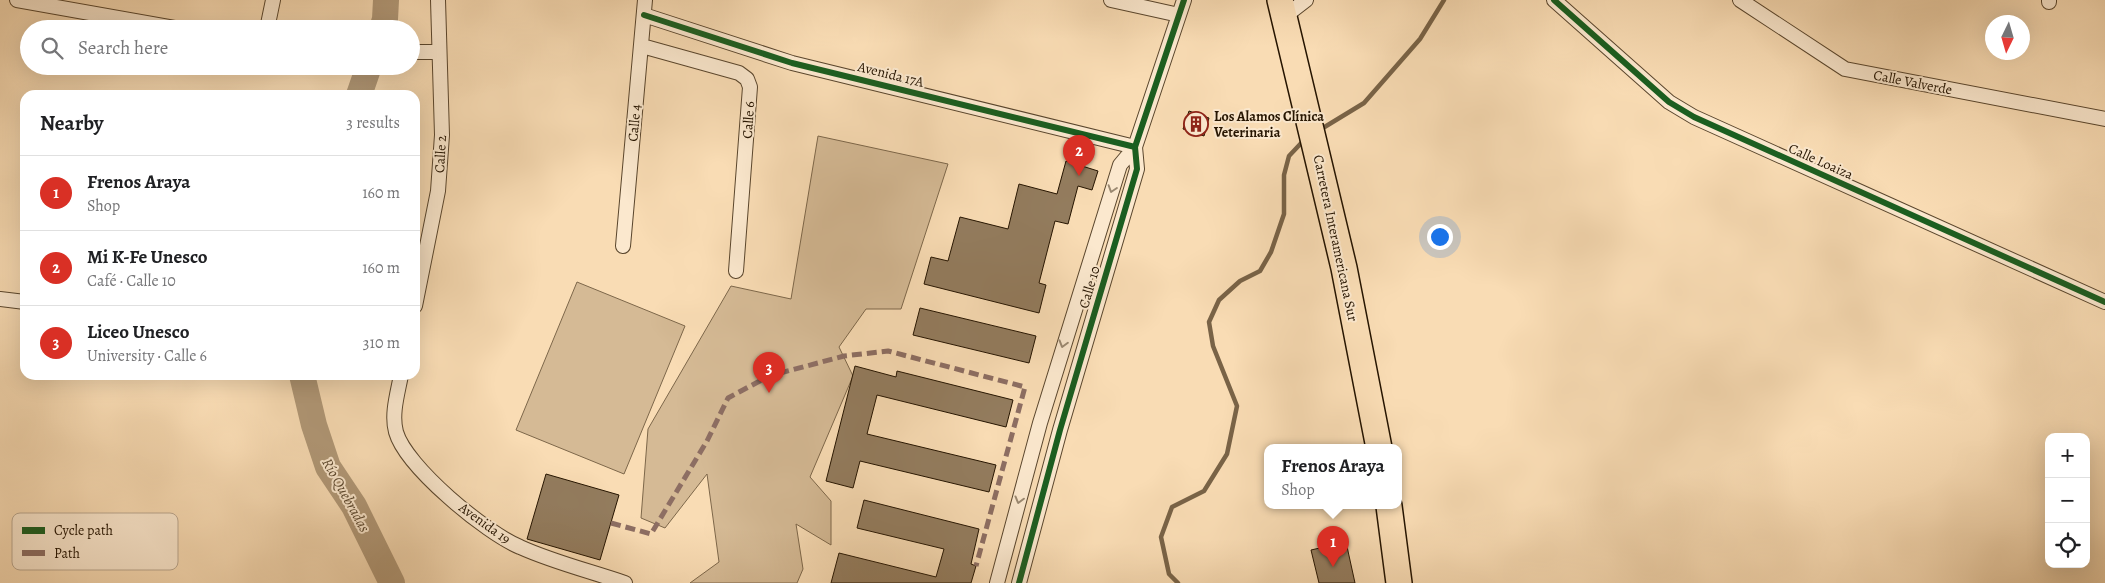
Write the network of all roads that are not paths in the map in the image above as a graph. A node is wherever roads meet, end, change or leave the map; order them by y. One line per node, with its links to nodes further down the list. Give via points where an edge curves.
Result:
1 (17, 0): 13 (street)
2 (273, 0): 14 (street)
3 (438, 0): 17 (street, Calle 2)
4 (645, 0): 11 (street, Calle 4)
5 (1110, 0): 12 (street)
6 (1184, 0): 12 (street, Calle 10)
7 (1306, 0): 10 (street)
8 (1554, 0): 25 (street, Calle Loaiza, via 1669,102 1694,117)
9 (1740, 0): 18 (street, Calle Valverde, via 1846,69)
10 (1282, 8): 27 (highway, Carretera Interamericana Sur, via 1344,268)
11 (644, 15): 15 (street, Calle 4); 19 (street, Avenida 17A, via 792,63)
12 (1179, 15): 19 (street, Calle 10)
13 (129, 20)
14 (270, 20)
15 (642, 46): 20 (street, Calle 4); 21 (street, Calle 6, via 739,73 747,79 750,87)
16 (420, 52): 17 (street)
17 (439, 52): 22 (street, Calle 2, via 442,135 438,191)
18 (2105, 119)
19 (1135, 147): 30 (street, Calle 10, one-way to 30, via 1120,165 1085,274); 31 (street, Calle 10, via 1137,169 1060,430)
20 (623, 246)
21 (736, 271)
22 (420, 281)
23 (0, 299): 24 (street)
24 (20, 301)
25 (2105, 302)
26 (400, 380): 29 (street, Avenida 19, via 395,407 396,431 405,451 431,481 499,536 520,548)
27 (1378, 444)
28 (1389, 509): 32 (highway)
29 (625, 583)
30 (997, 583)
31 (1019, 583)
32 (1399, 583)

